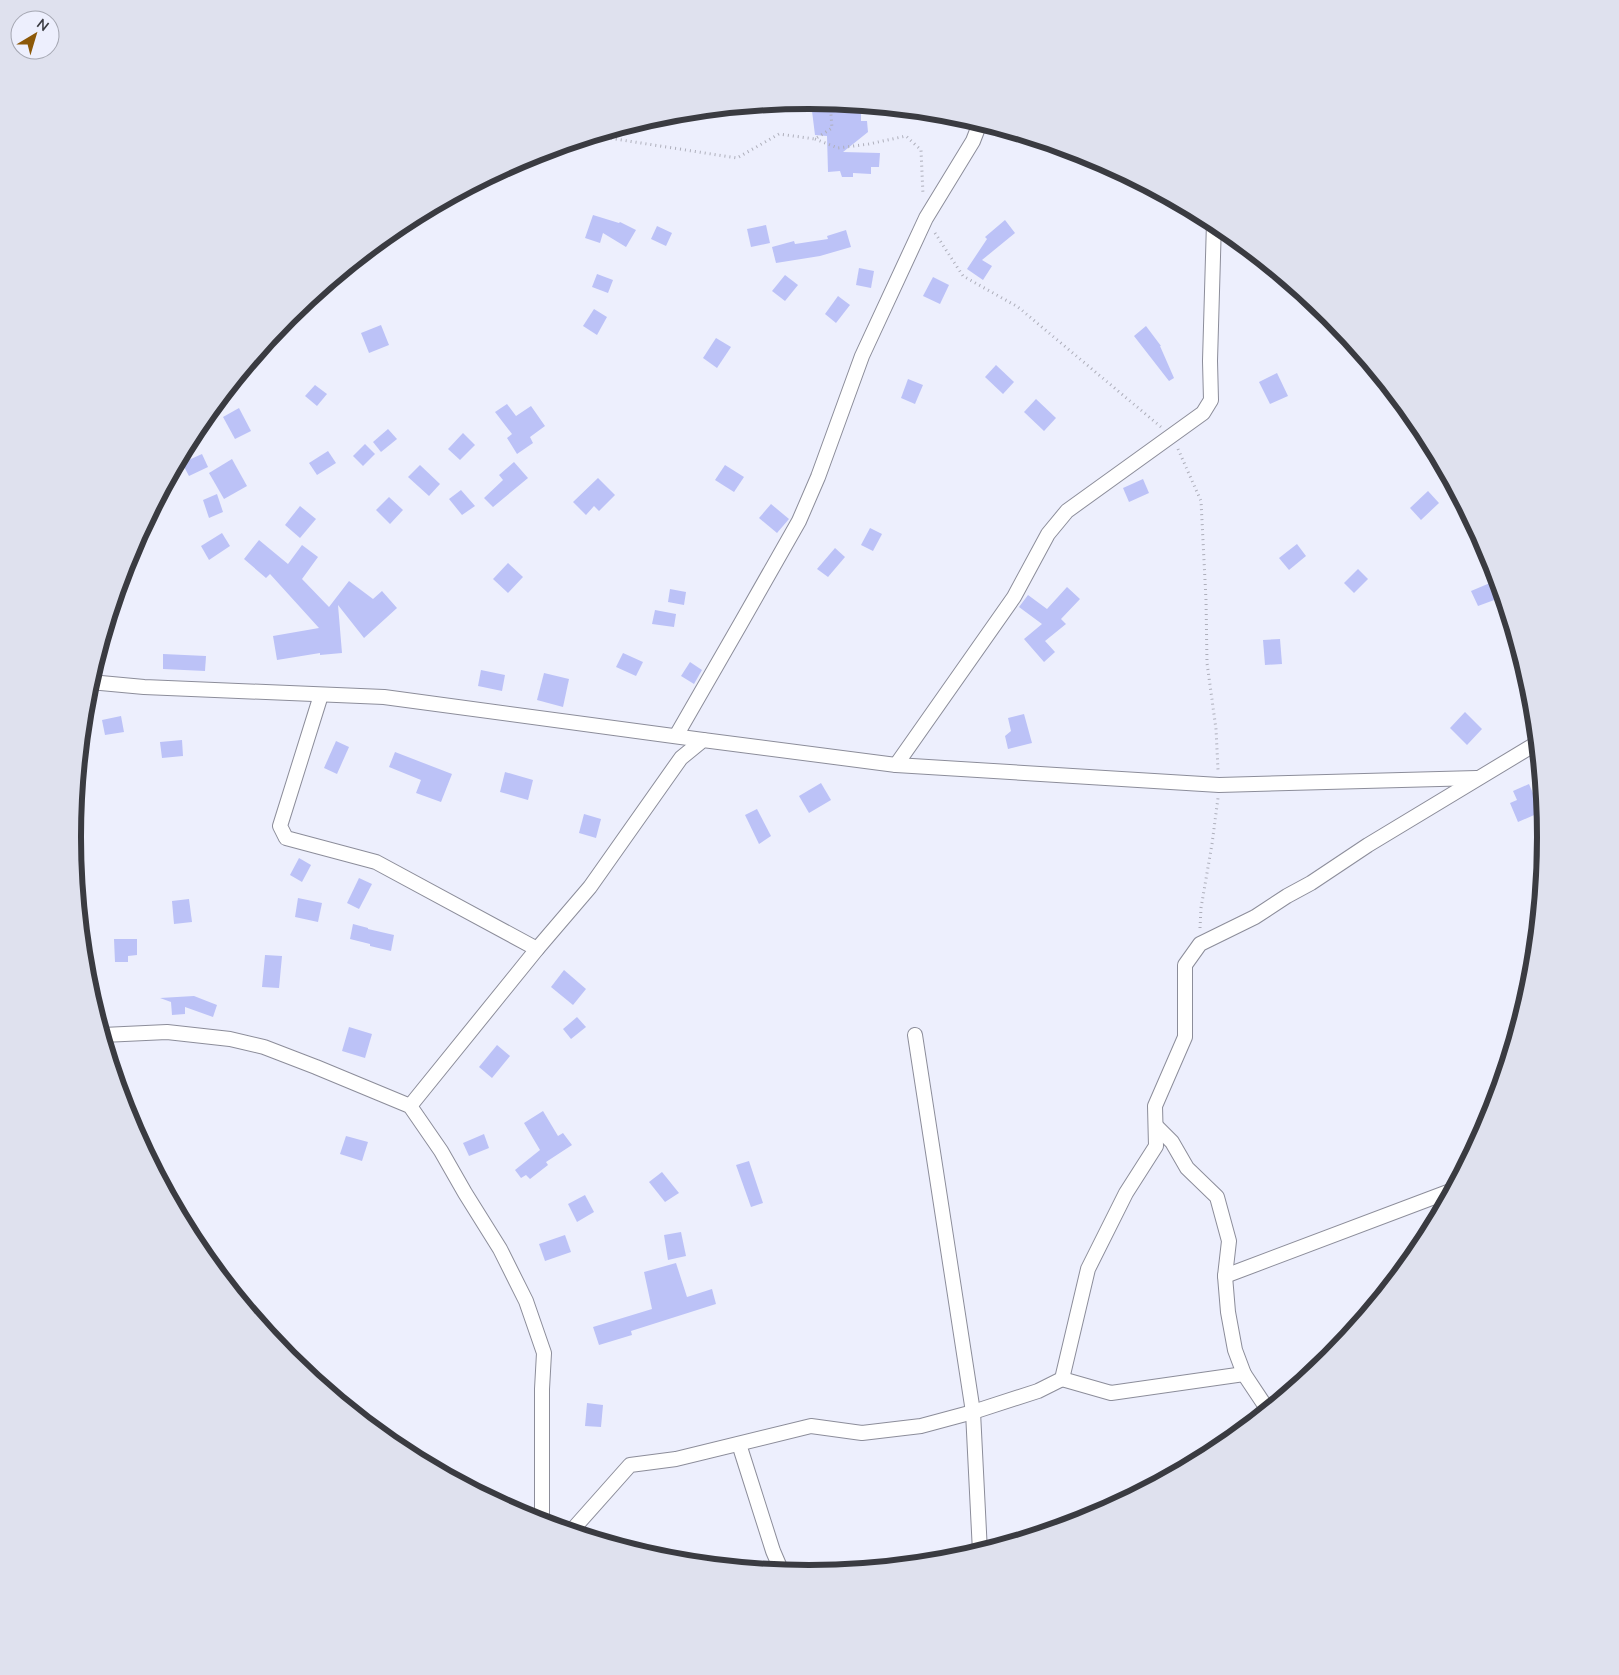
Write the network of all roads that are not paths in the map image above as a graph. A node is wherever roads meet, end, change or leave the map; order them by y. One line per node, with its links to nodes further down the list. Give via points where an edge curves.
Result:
1 (978, 129): 5 (street, via 926,218 862,356 799,521)
2 (1214, 232): 8 (street, via 1211,400 1203,414 1067,511 1048,534 1014,598)
3 (98, 683): 4 (street)
4 (321, 695): 5 (street, via 384,697); 10 (street, via 280,826 286,838 376,862)
5 (676, 736): 6 (street)
6 (703, 740): 8 (street); 10 (street, via 681,758 590,887)
7 (1532, 746): 9 (street)
8 (896, 765): 9 (street, via 1219,785)
9 (1479, 778): 14 (street, via 1255,917 1200,944 1185,965 1185,1037 1156,1106)
10 (537, 949): 13 (street)
11 (108, 1034): 13 (street, via 167,1032 264,1047)
12 (915, 1036): 20 (street)
13 (410, 1106): 22 (street, via 500,1249 526,1301 544,1352)
14 (1156, 1126): 16 (street, via 1172,1142 1187,1168 1217,1197 1230,1241); 18 (street, via 1156,1146 1126,1193 1088,1269)
15 (1445, 1193): 16 (street)
16 (1225, 1276): 17 (street, via 1235,1350)
17 (1244, 1374): 18 (street, via 1111,1393); 19 (street)
18 (1062, 1379): 20 (street, via 1038,1391)
19 (1265, 1405)
20 (973, 1412): 21 (street, via 921,1426 862,1433 811,1426); 24 (street)
21 (739, 1444): 23 (street, via 676,1459 630,1465); 25 (street)
22 (542, 1514)
23 (575, 1527)
24 (980, 1545)
25 (779, 1565)

